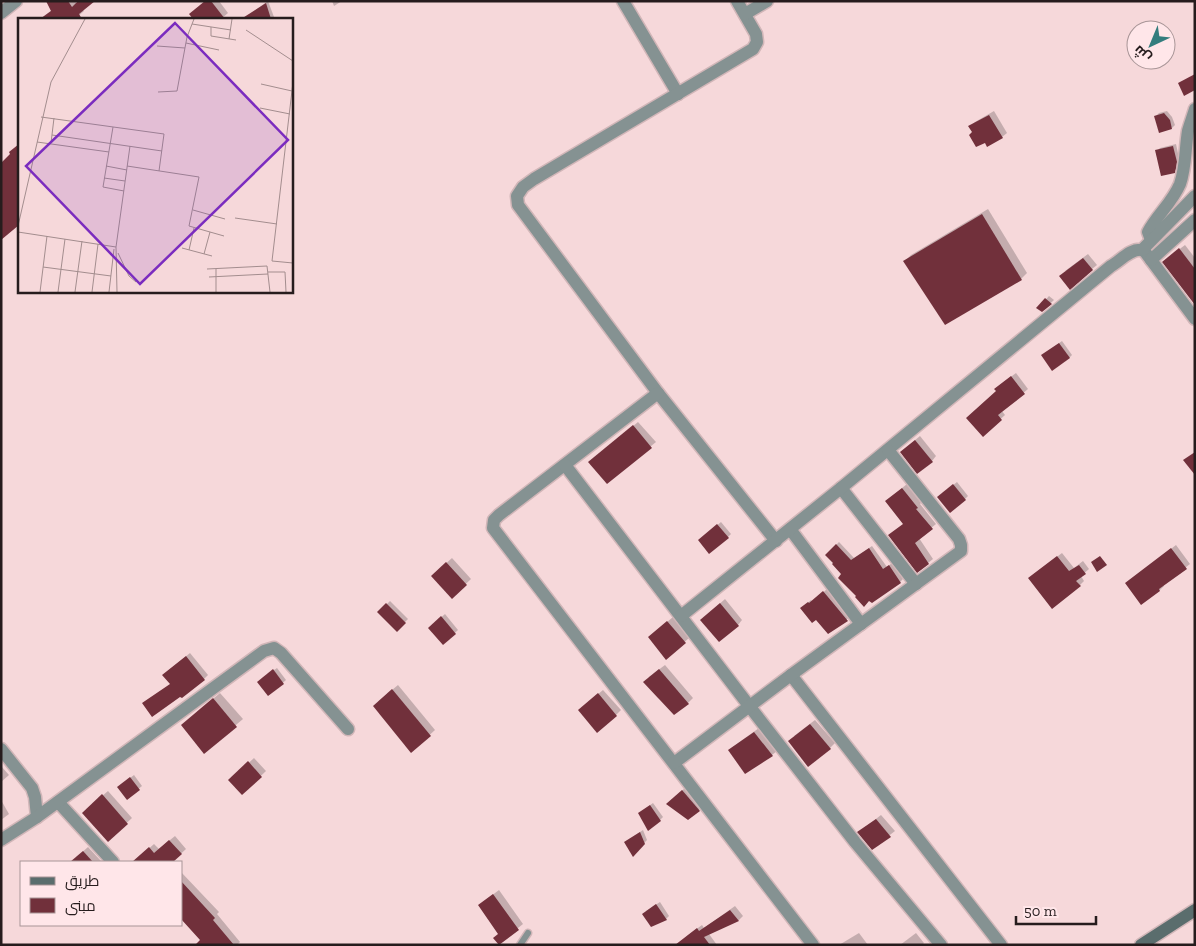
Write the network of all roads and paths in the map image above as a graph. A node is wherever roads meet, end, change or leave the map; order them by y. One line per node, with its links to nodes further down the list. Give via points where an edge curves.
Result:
1 (16, 1): 5 (street)
2 (622, 1): 7 (street)
3 (737, 1): 6 (street)
4 (767, 1): 6 (street)
5 (1, 13)
6 (745, 14): 7 (street, via 756,34 757,42 753,49)
7 (678, 94): 16 (street, via 534,179 517,196 518,205)
8 (1195, 109): 9 (street)
9 (1177, 189): 10 (street); 12 (street, via 1152,224 1148,232)
10 (1193, 198): 12 (street)
11 (1195, 220): 14 (street)
12 (1151, 240): 13 (street)
13 (1142, 250): 14 (street); 17 (street, via 1133,251 1112,266)
14 (1151, 260): 15 (street)
15 (1195, 319)
16 (658, 393): 18 (street); 21 (street)
17 (888, 450): 19 (street); 22 (street, via 961,545 961,551)
18 (565, 465): 23 (street); 29 (street, via 499,515 493,528)
19 (841, 488): 20 (street); 22 (street)
20 (790, 529): 21 (street); 24 (street)
21 (776, 541): 23 (street)
22 (916, 584): 24 (street)
23 (682, 616): 26 (street)
24 (861, 624): 25 (street)
25 (792, 675): 26 (street); 36 (street)
26 (750, 707): 29 (street); 39 (street, via 855,842)
27 (348, 728): 30 (street, via 274,648 264,651)
28 (1, 749): 31 (street, via 32,788)
29 (674, 763): 38 (street)
30 (58, 802): 31 (street); 33 (street)
31 (37, 817): 32 (street)
32 (1, 840)
33 (112, 861)
34 (1195, 910): 40 (street)
35 (528, 933): 37 (lane)
36 (998, 944)
37 (520, 945)
38 (813, 945)
39 (941, 945)
40 (1141, 945)

